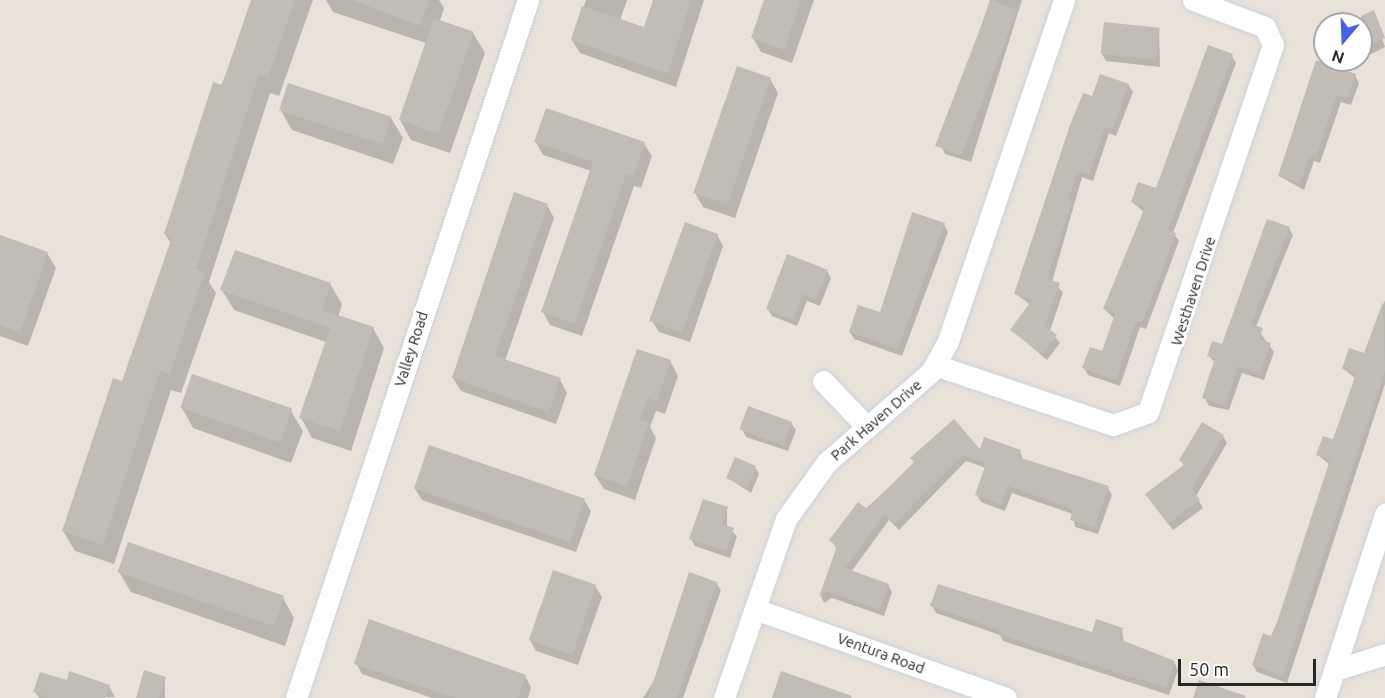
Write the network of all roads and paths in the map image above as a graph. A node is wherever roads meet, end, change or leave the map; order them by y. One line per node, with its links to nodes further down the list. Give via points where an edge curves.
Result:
1 (528, 0): 11 (street, Valley Road)
2 (1064, 0): 4 (street, Park Haven Drive, via 948,341)
3 (1193, 0): 4 (street, Westhaven Drive, via 1265,27 1273,45 1148,412 1113,425)
4 (935, 365): 6 (street, Park Haven Drive)
5 (823, 381): 6 (street)
6 (867, 427): 8 (street, Park Haven Drive, via 827,462 786,519)
7 (1385, 514): 10 (street)
8 (754, 609): 12 (street, Park Haven Drive); 13 (street, Ventura Road)
9 (1385, 654): 10 (street)
10 (1335, 670): 14 (street)
11 (296, 698)
12 (724, 698)
13 (1006, 698)
14 (1325, 698)

